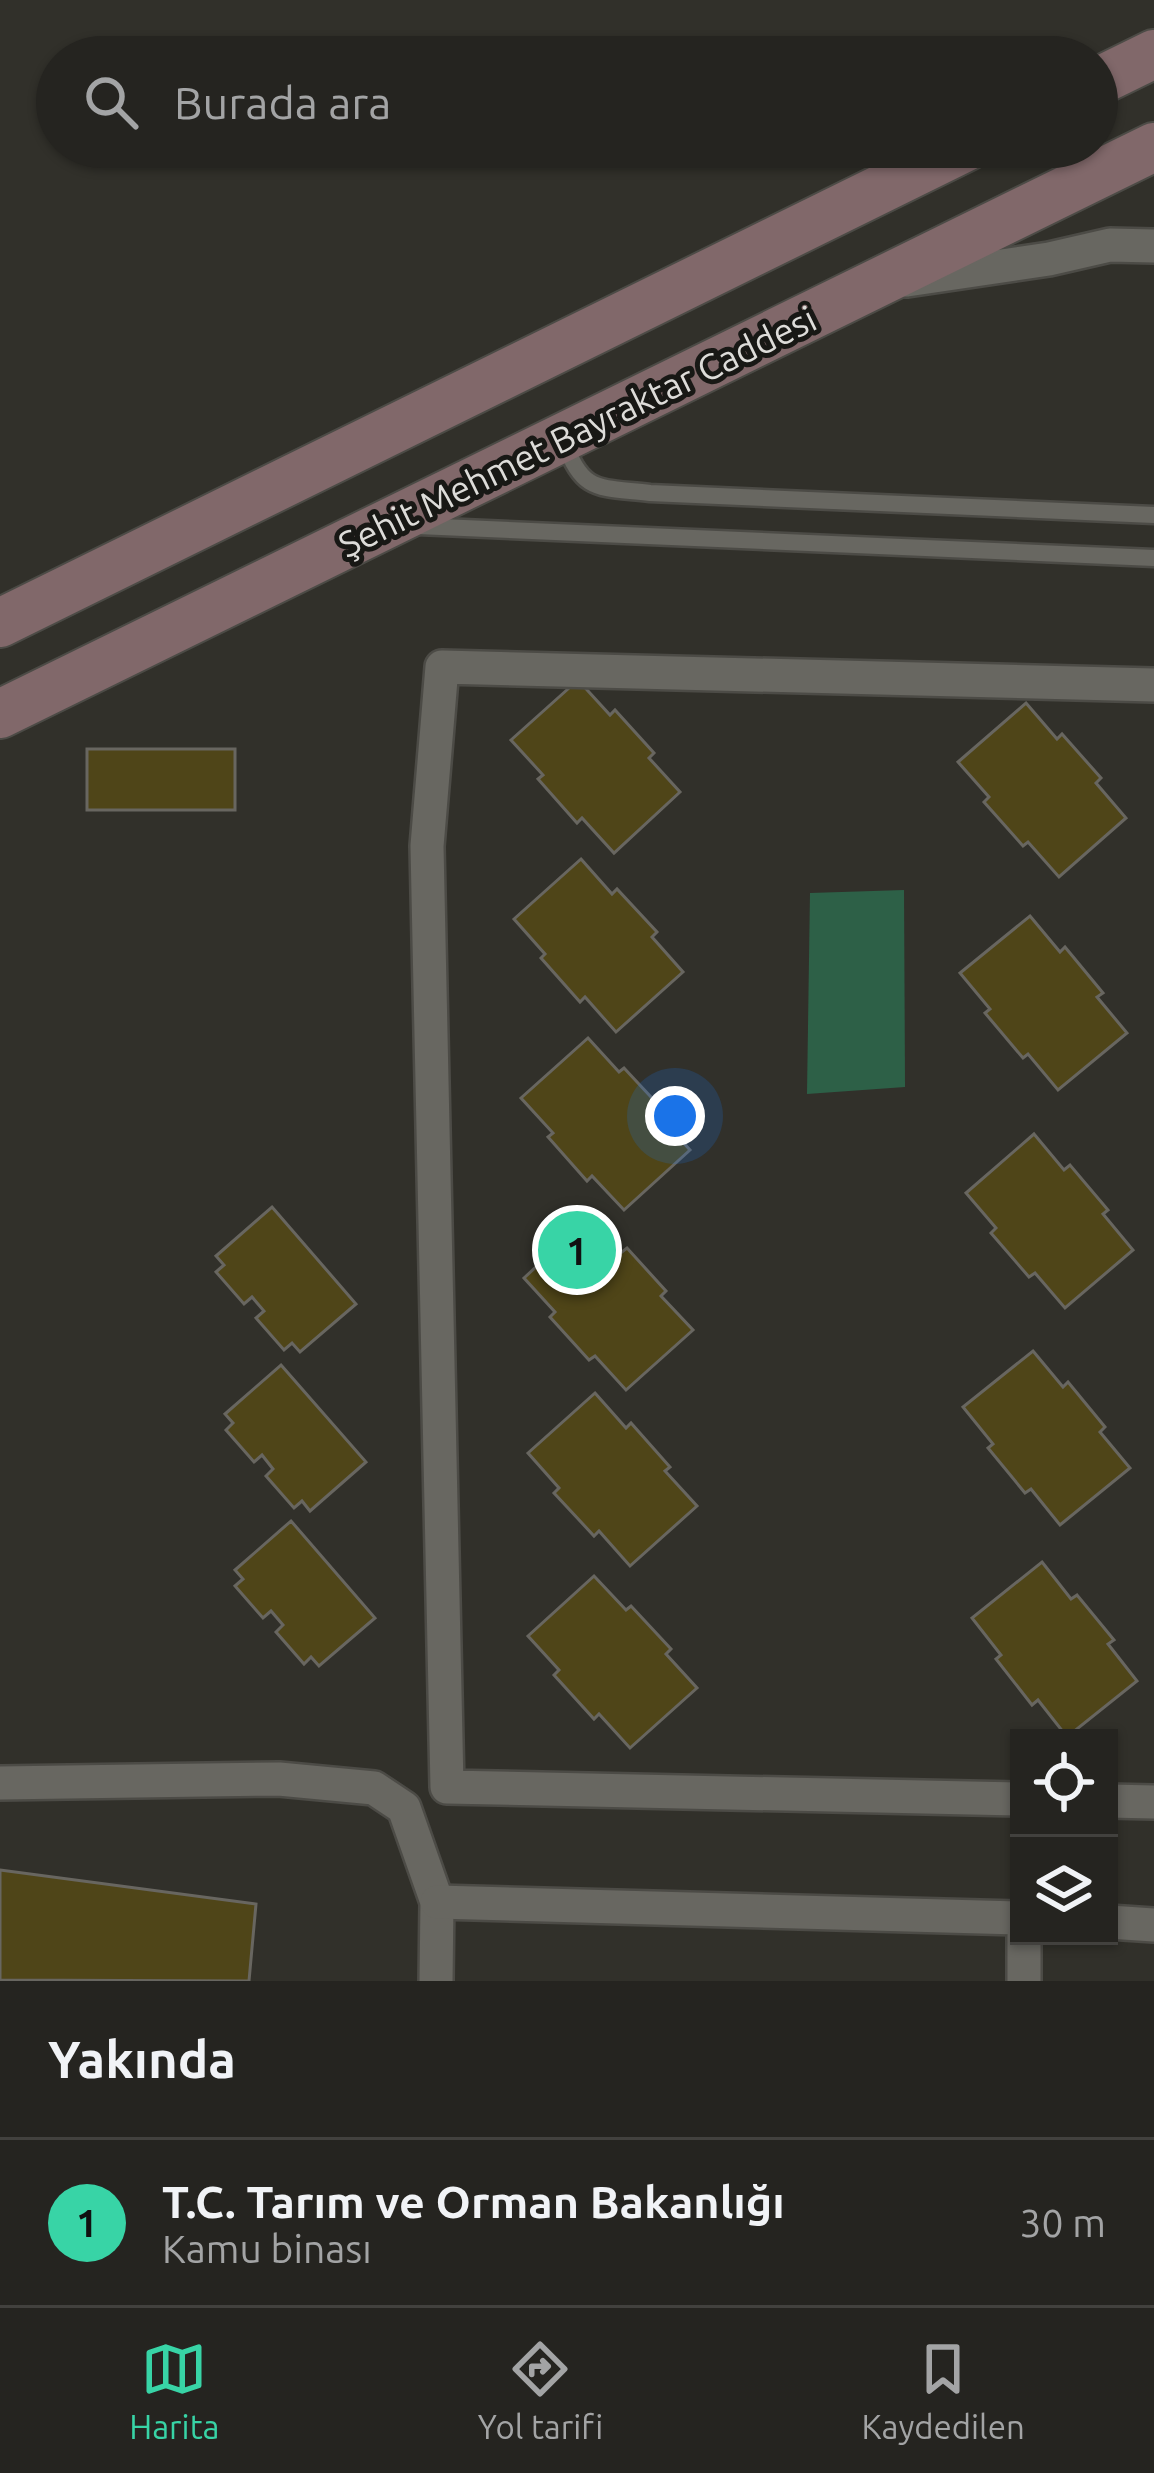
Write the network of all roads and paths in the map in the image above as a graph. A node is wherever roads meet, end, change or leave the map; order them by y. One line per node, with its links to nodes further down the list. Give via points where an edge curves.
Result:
1 (1154, 54): 2 (main road)
2 (1118, 72)
3 (1154, 147): 4 (main road, Şehit Mehmet Bayraktar Caddesi)
4 (1118, 165)
5 (924, 168): 13 (main road)
6 (1111, 168): 8 (main road, Şehit Mehmet Bayraktar Caddesi)
7 (1154, 246): 8 (street, via 1110,244)
8 (873, 285): 9 (main road, Şehit Mehmet Bayraktar Caddesi)
9 (563, 436): 10 (lane, via 574,469 604,488); 11 (main road, Şehit Mehmet Bayraktar Caddesi)
10 (1154, 515)
11 (388, 525): 12 (lane); 15 (main road, Şehit Mehmet Bayraktar Caddesi)
12 (1154, 558)
13 (0, 623)
14 (1154, 685): 17 (street, via 442,667 428,846 448,1787)
15 (0, 714)
16 (0, 1783): 20 (street, via 279,1779 374,1788 404,1808)
17 (1010, 1799)
18 (1118, 1802): 19 (street)
19 (1154, 1802)
20 (437, 1902): 21 (street); 25 (street)
21 (1010, 1918)
22 (1118, 1923): 23 (street)
23 (1154, 1925)
24 (1024, 1945): 26 (street)
25 (436, 1981)
26 (1024, 1981)

